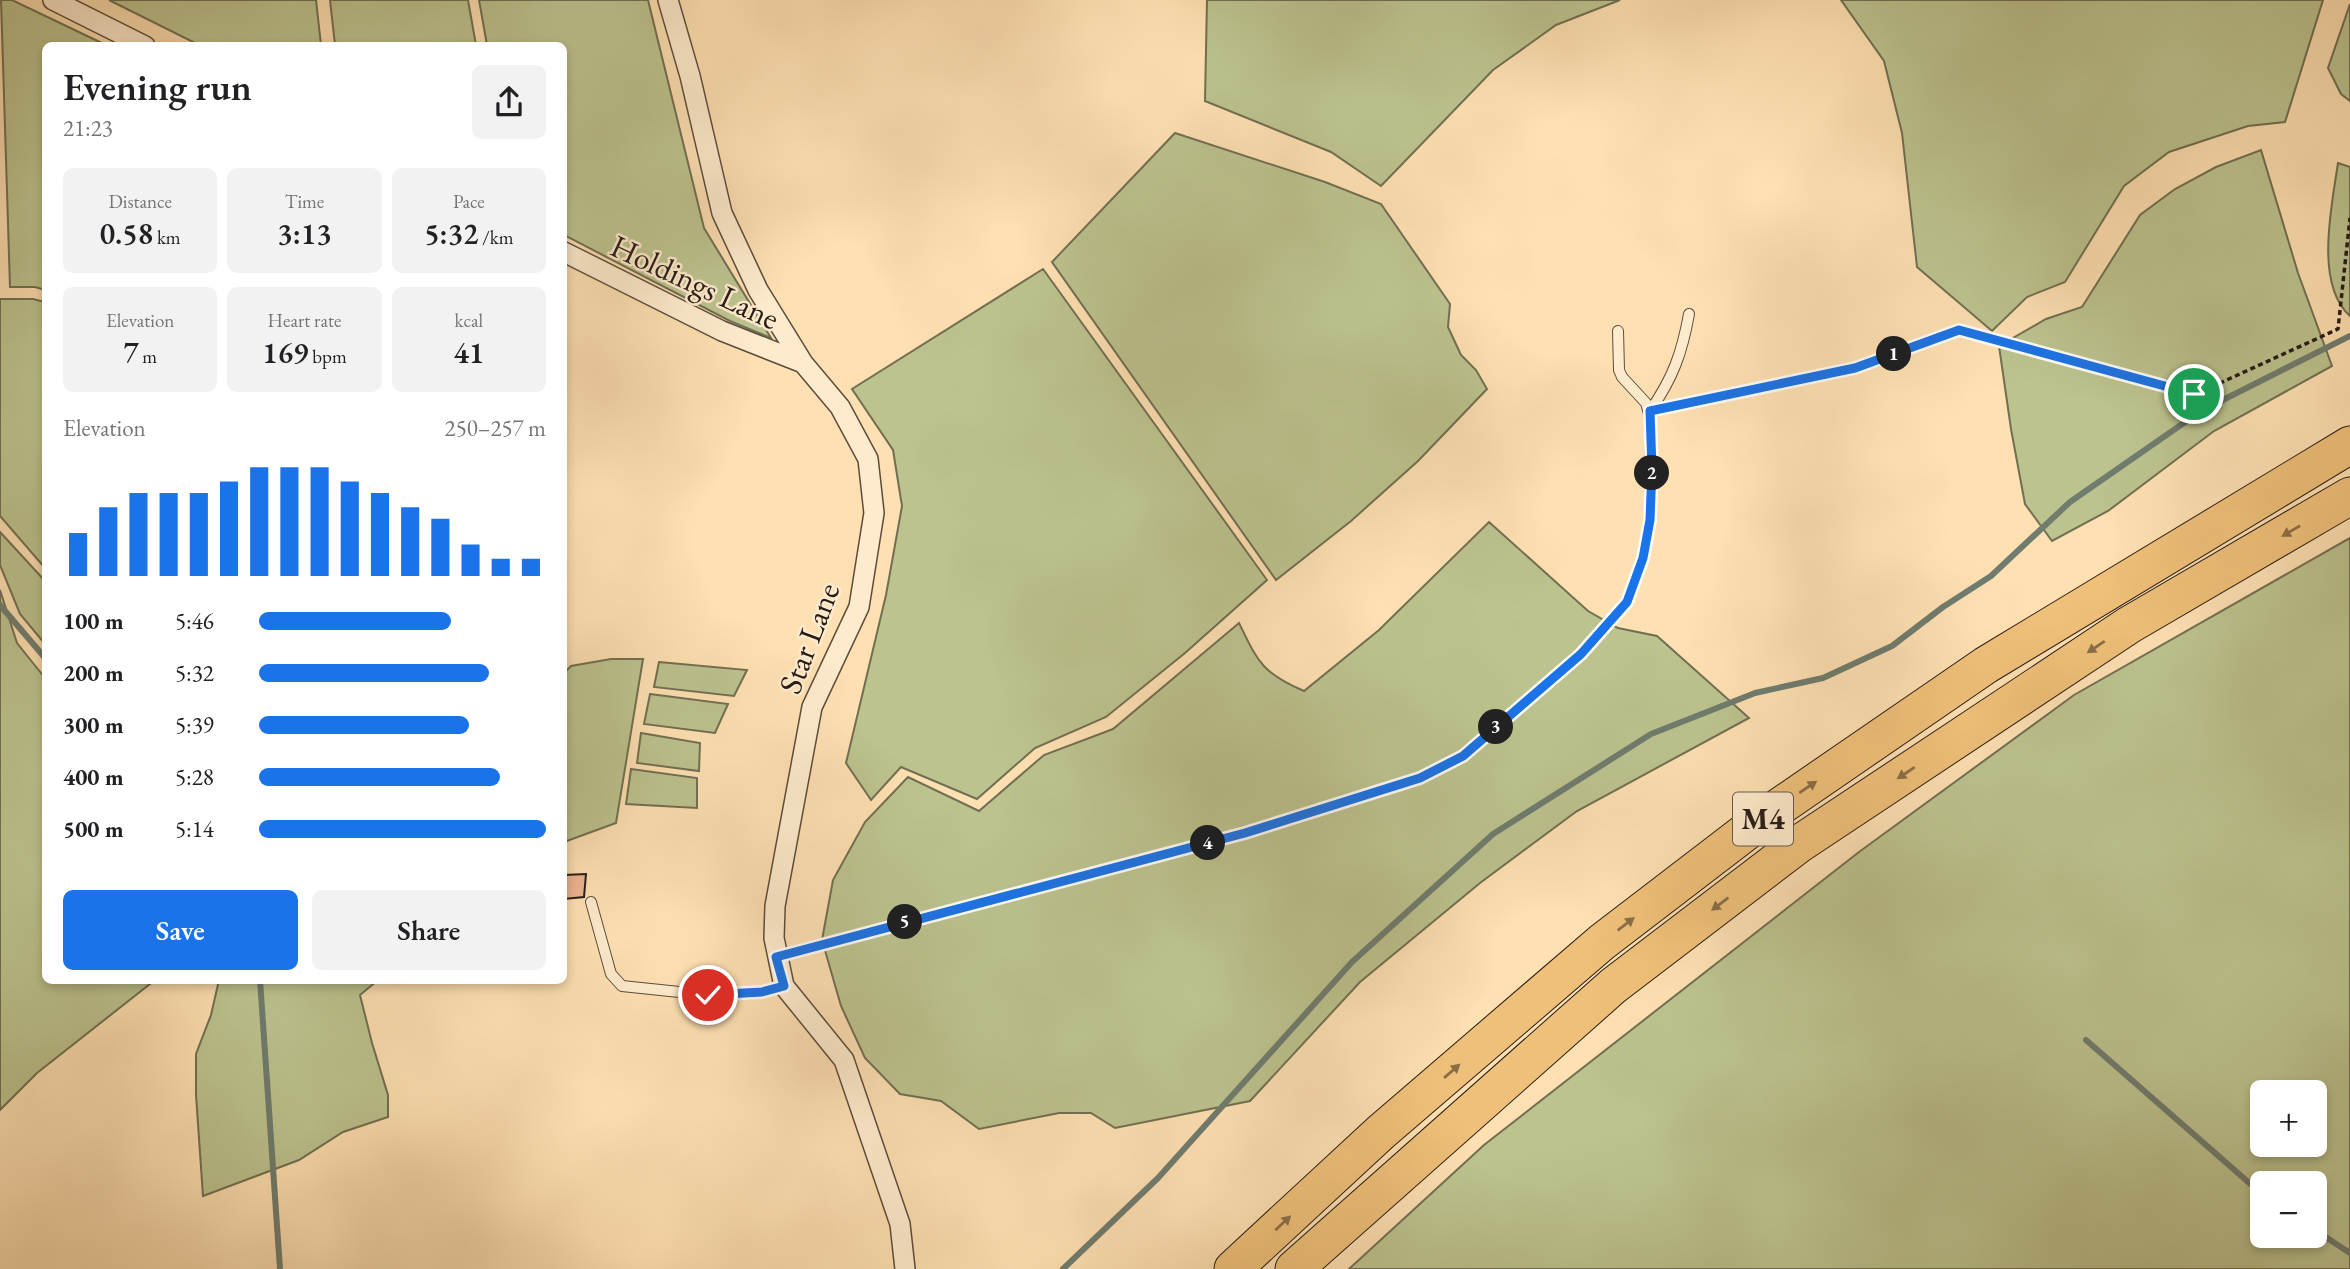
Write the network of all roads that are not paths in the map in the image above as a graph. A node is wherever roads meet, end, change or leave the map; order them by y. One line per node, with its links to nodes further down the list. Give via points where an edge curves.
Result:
1 (53, 0): 3 (street)
2 (668, 0): 7 (street, Star Lane, via 722,214 758,290)
3 (137, 42)
4 (567, 254): 7 (street, Holdings Lane, via 722,331)
5 (1689, 314): 8 (lane, via 1682,351)
6 (1618, 331): 8 (lane, via 1619,370)
7 (803, 363): 12 (street, Star Lane, via 840,407 868,459 874,513 859,607 812,708 775,906)
8 (1650, 411): 12 (lane, via 1650,520 1643,558 1627,602 1581,654 1463,756 1420,778 1245,833)
9 (2350, 445): 15 (highway, M4, one-way to 9, via 1381,1132 1602,942 1769,814 1986,664)
10 (2350, 496): 16 (highway, M4, one-way to 16, via 2129,625 1799,844 1613,986)
11 (591, 902): 13 (lane, via 611,974 622,986 708,995)
12 (776, 957): 13 (street, Star Lane)
13 (784, 986): 14 (street, Star Lane, via 844,1059 900,1224)
14 (905, 1269)
15 (1233, 1269)
16 (1294, 1269)

